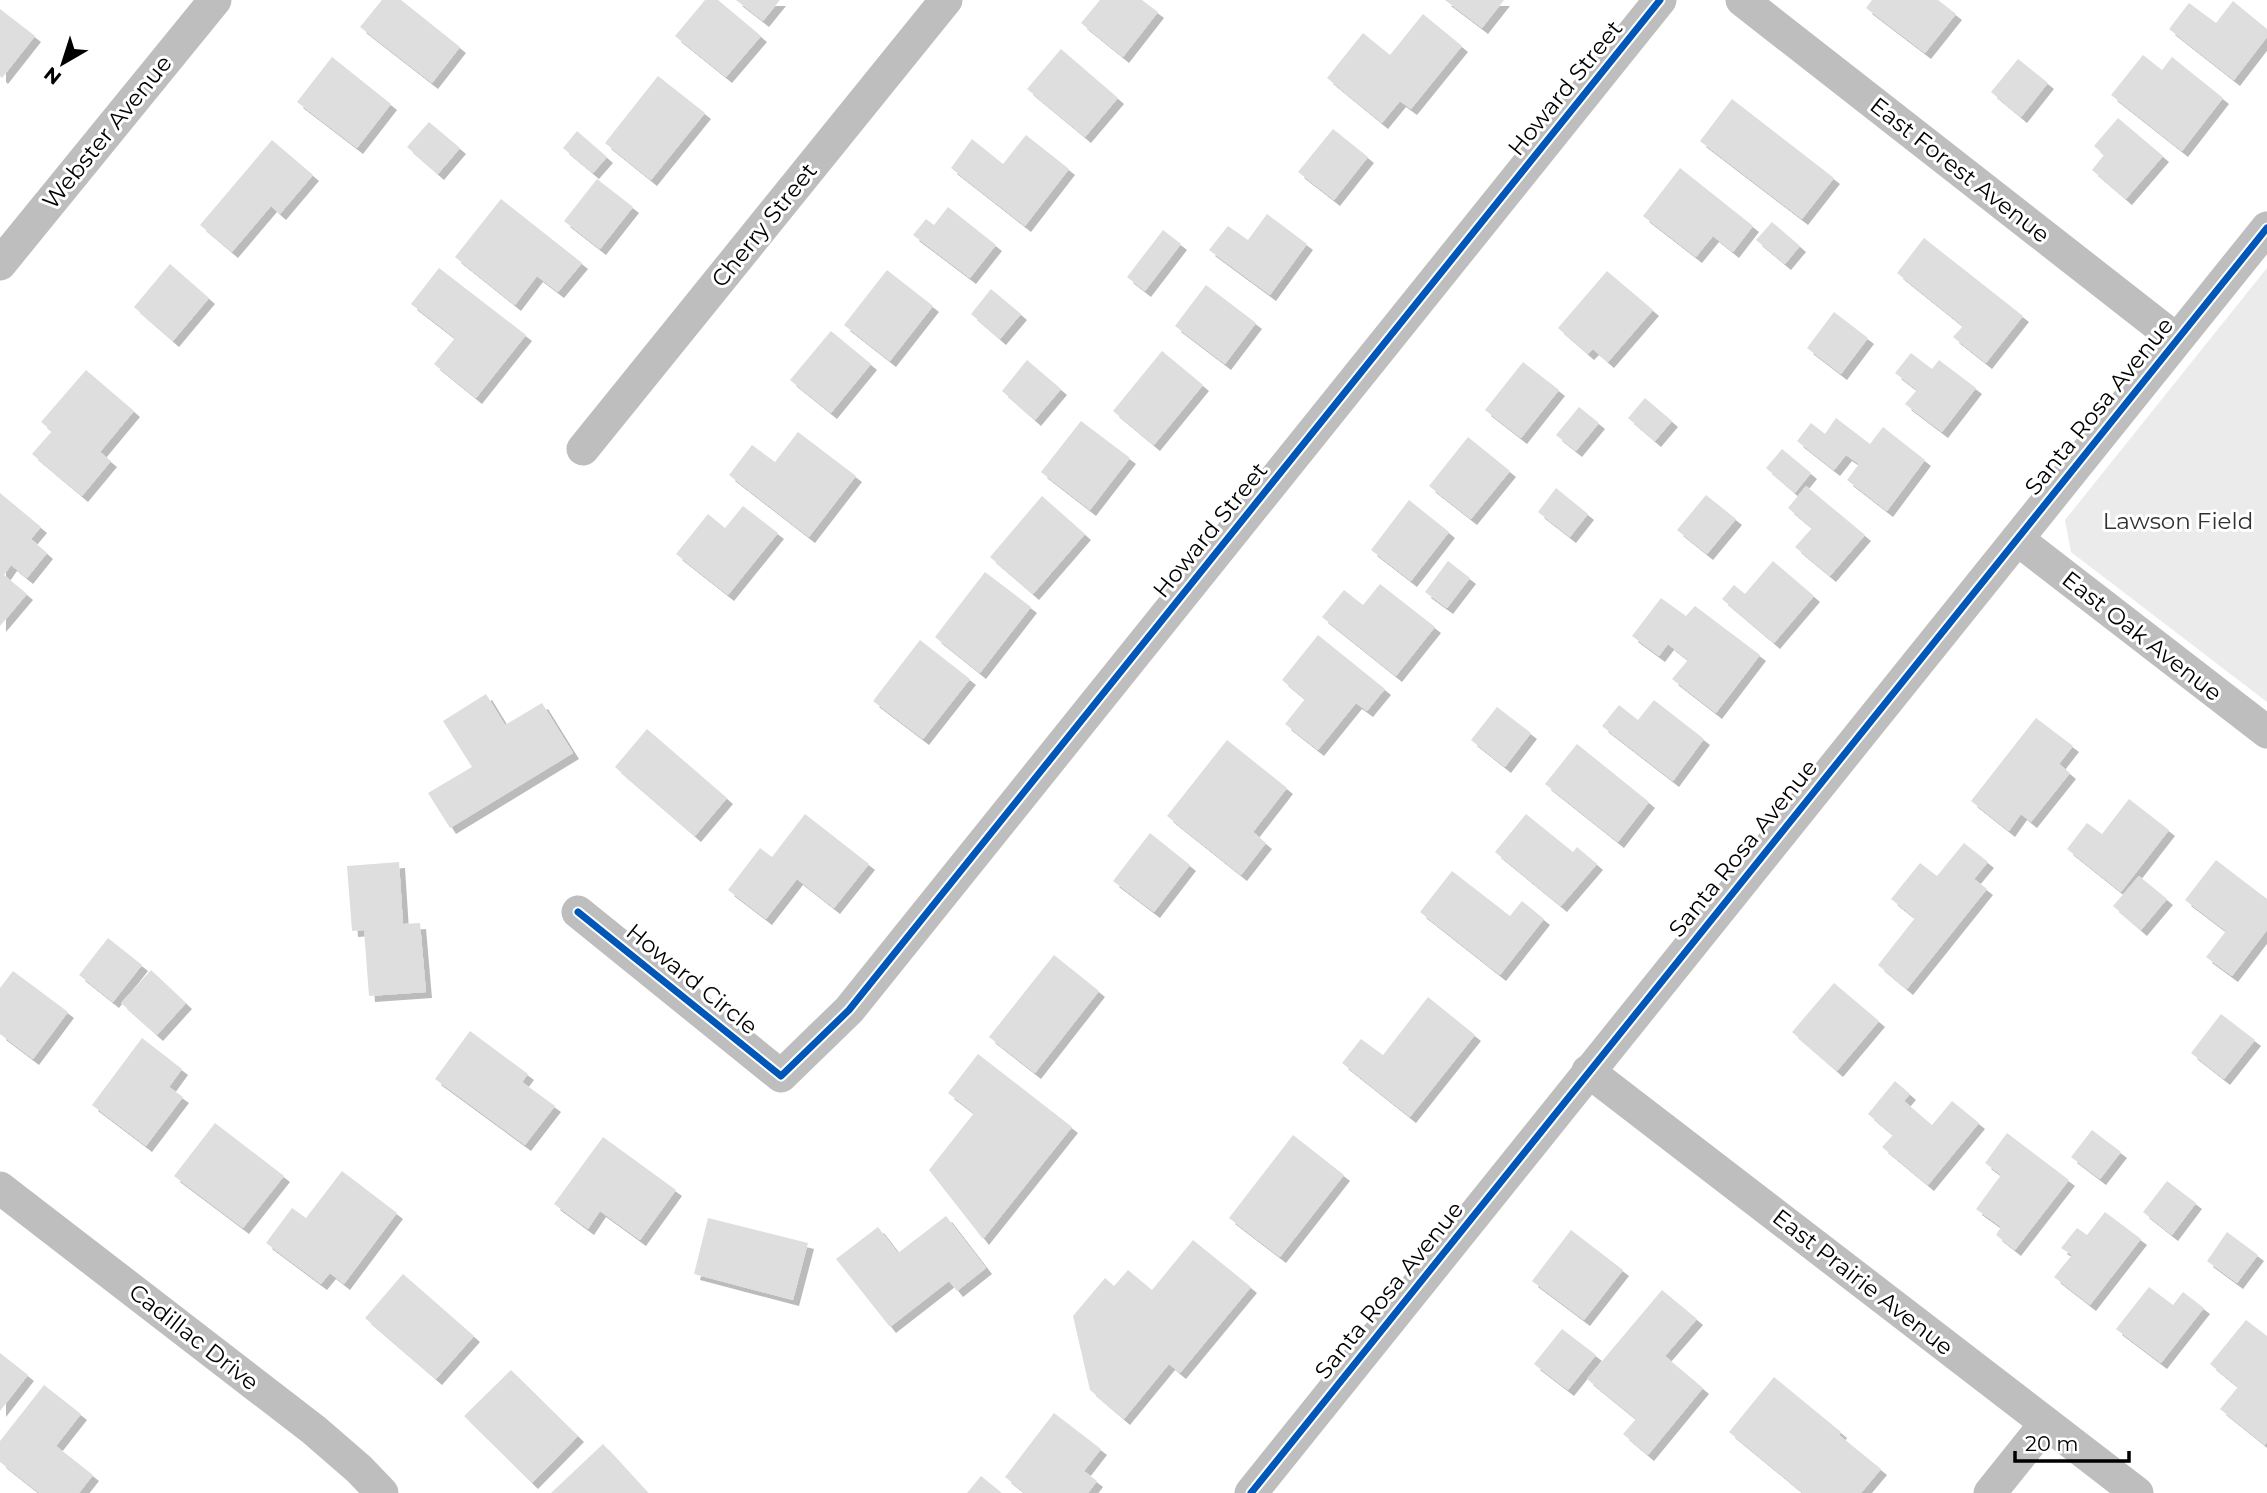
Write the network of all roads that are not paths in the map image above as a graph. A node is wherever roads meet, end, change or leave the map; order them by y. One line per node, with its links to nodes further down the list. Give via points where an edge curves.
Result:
1 (215, 0): 6 (street, Webster Avenue)
2 (946, 0): 8 (street, Cherry Street)
3 (1660, 0): 13 (street, Howard Street, via 849,1010)
4 (1742, 0): 7 (street, East Forest Avenue)
5 (2267, 228): 7 (street, Santa Rosa Avenue)
6 (0, 264)
7 (2177, 340): 9 (street, Santa Rosa Avenue)
8 (583, 449)
9 (2017, 539): 10 (street, East Oak Avenue); 12 (street, Santa Rosa Avenue)
10 (2267, 732)
11 (578, 912): 13 (street, Howard Circle)
12 (1588, 1071): 15 (street, East Prairie Avenue); 17 (street, Santa Rosa Avenue)
13 (781, 1076)
14 (0, 1188): 16 (street, Cadillac Drive, via 314,1430)
15 (2046, 1423): 18 (street); 19 (street, East Prairie Avenue)
16 (382, 1493)
17 (1251, 1493)
18 (1990, 1493)
19 (2137, 1493)

